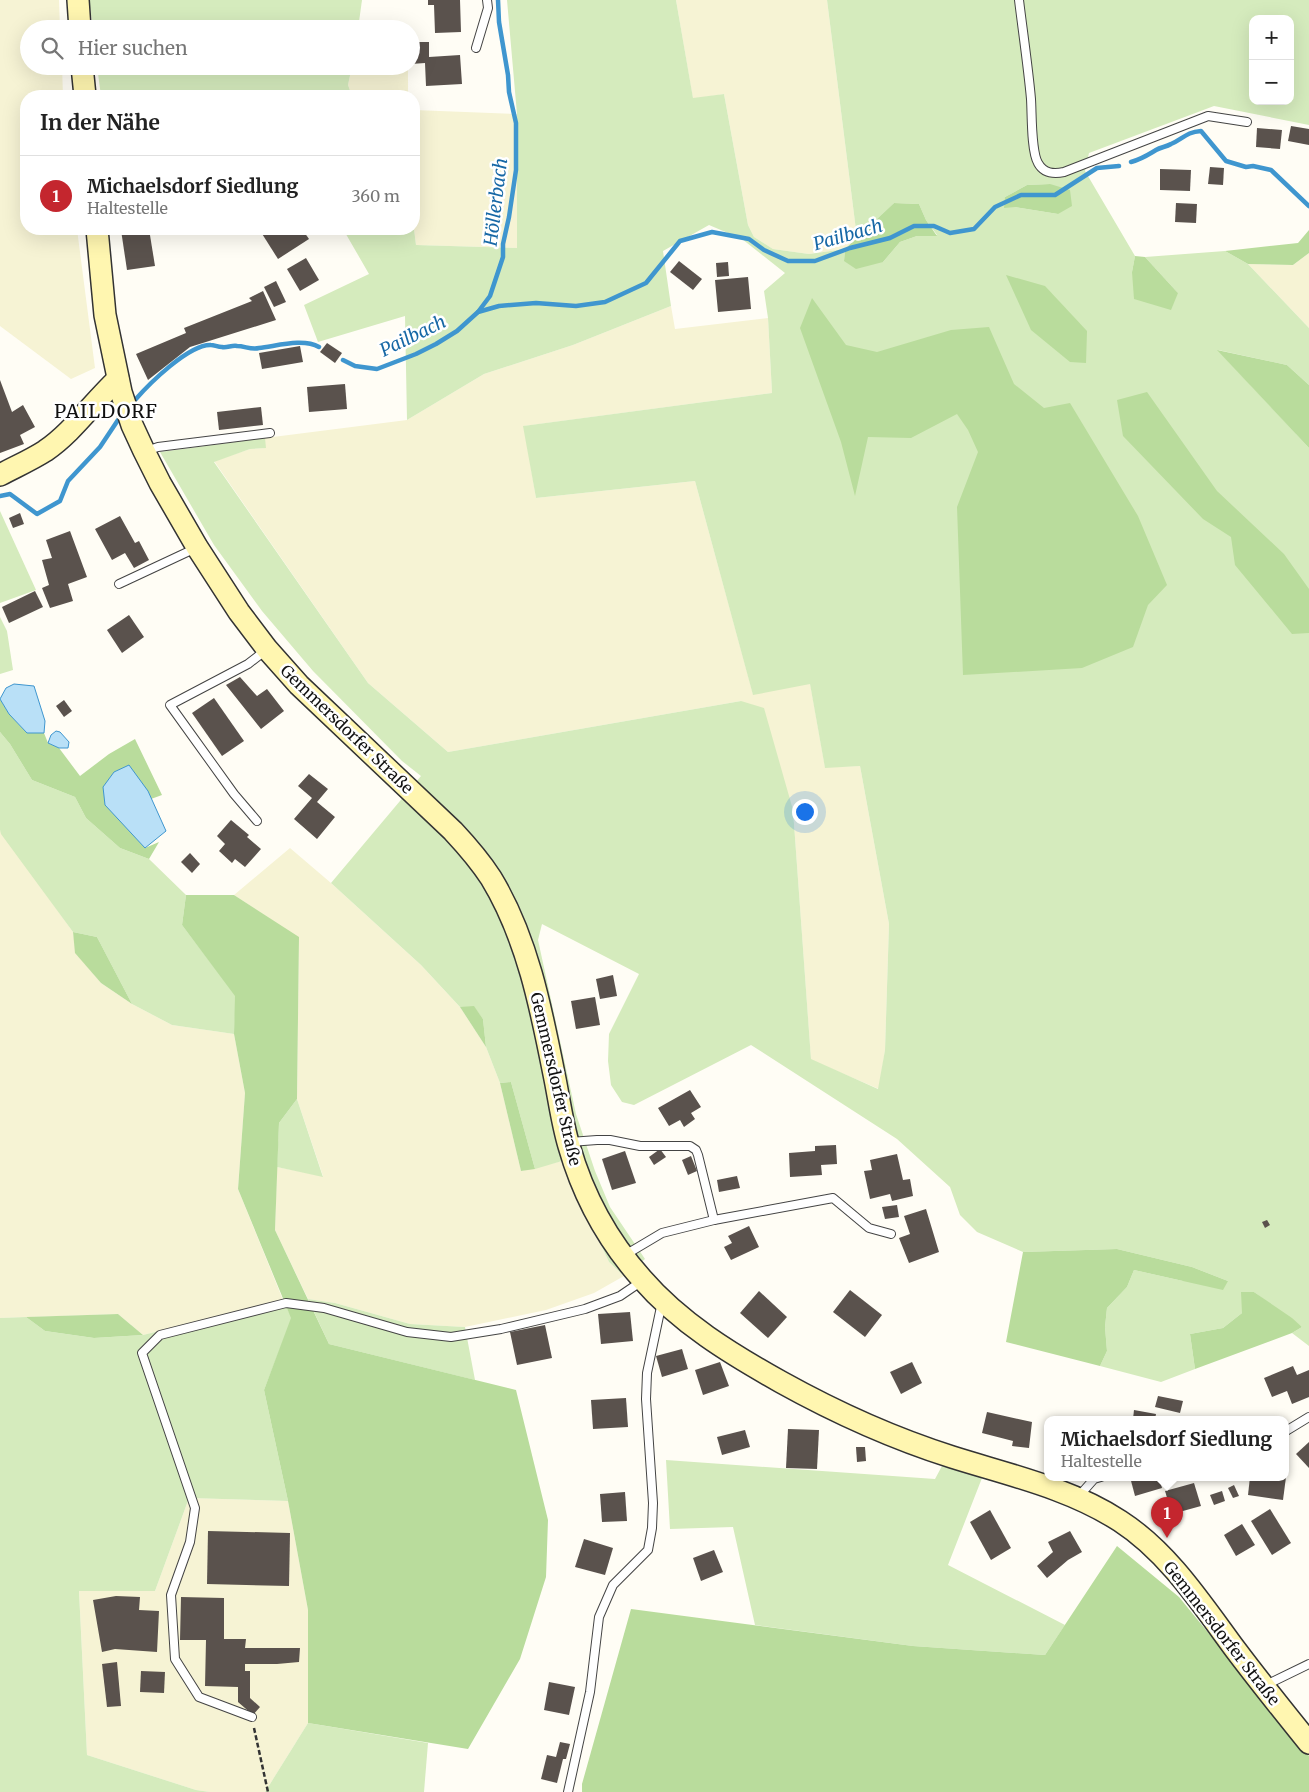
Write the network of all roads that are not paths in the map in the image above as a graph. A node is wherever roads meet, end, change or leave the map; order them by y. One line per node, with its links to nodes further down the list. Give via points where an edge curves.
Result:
1 (78, 0): 4 (main road)
2 (487, 0): 5 (lane, via 488,8)
3 (1019, 0): 8 (lane, via 1035,153 1045,171 1054,174 1064,172 1208,116)
4 (79, 20)
5 (476, 48)
6 (83, 75): 7 (main road)
7 (84, 90)
8 (1247, 122)
9 (98, 235): 10 (main road, Gemmersdorfer Straße, via 105,316)
10 (118, 379): 12 (main road, Gemmersdorfer Straße); 13 (main road, via 45,451)
11 (270, 433): 12 (lane)
12 (144, 451): 14 (main road, Gemmersdorfer Straße)
13 (0, 475)
14 (197, 547): 15 (lane); 16 (main road, Gemmersdorfer Straße)
15 (119, 584)
16 (267, 650): 17 (lane, via 248,664 170,705); 18 (main road, Gemmersdorfer Straße, via 299,685 453,832 489,876 513,922 537,994)
17 (257, 821)
18 (568, 1143): 19 (lane, via 610,1140 640,1146 690,1146 698,1156); 21 (main road, Gemmersdorfer Straße, via 599,1220)
19 (714, 1220): 20 (lane, via 832,1198 869,1228); 21 (lane, via 662,1232)
20 (891, 1234)
21 (624, 1256): 22 (main road, Gemmersdorfer Straße)
22 (643, 1280): 23 (main road, Gemmersdorfer Straße); 30 (lane, via 620,1296 585,1309 451,1337 407,1332 324,1308 286,1303 160,1335 142,1353 195,1508 190,1542 170,1594 175,1659 199,1697)
23 (662, 1299): 27 (main road, Gemmersdorfer Straße, via 692,1325 750,1365 826,1407 949,1456 1013,1474); 32 (lane, via 647,1373 653,1503 648,1550 613,1585 599,1617 590,1692)
24 (1309, 1417): 25 (lane)
25 (1289, 1429)
26 (1092, 1481): 27 (lane)
27 (1078, 1498): 29 (main road, Gemmersdorfer Straße, via 1120,1521 1166,1560)
28 (1309, 1664): 29 (lane)
29 (1263, 1686): 31 (main road, Gemmersdorfer Straße)
30 (252, 1717)
31 (1309, 1743)
32 (568, 1792)

